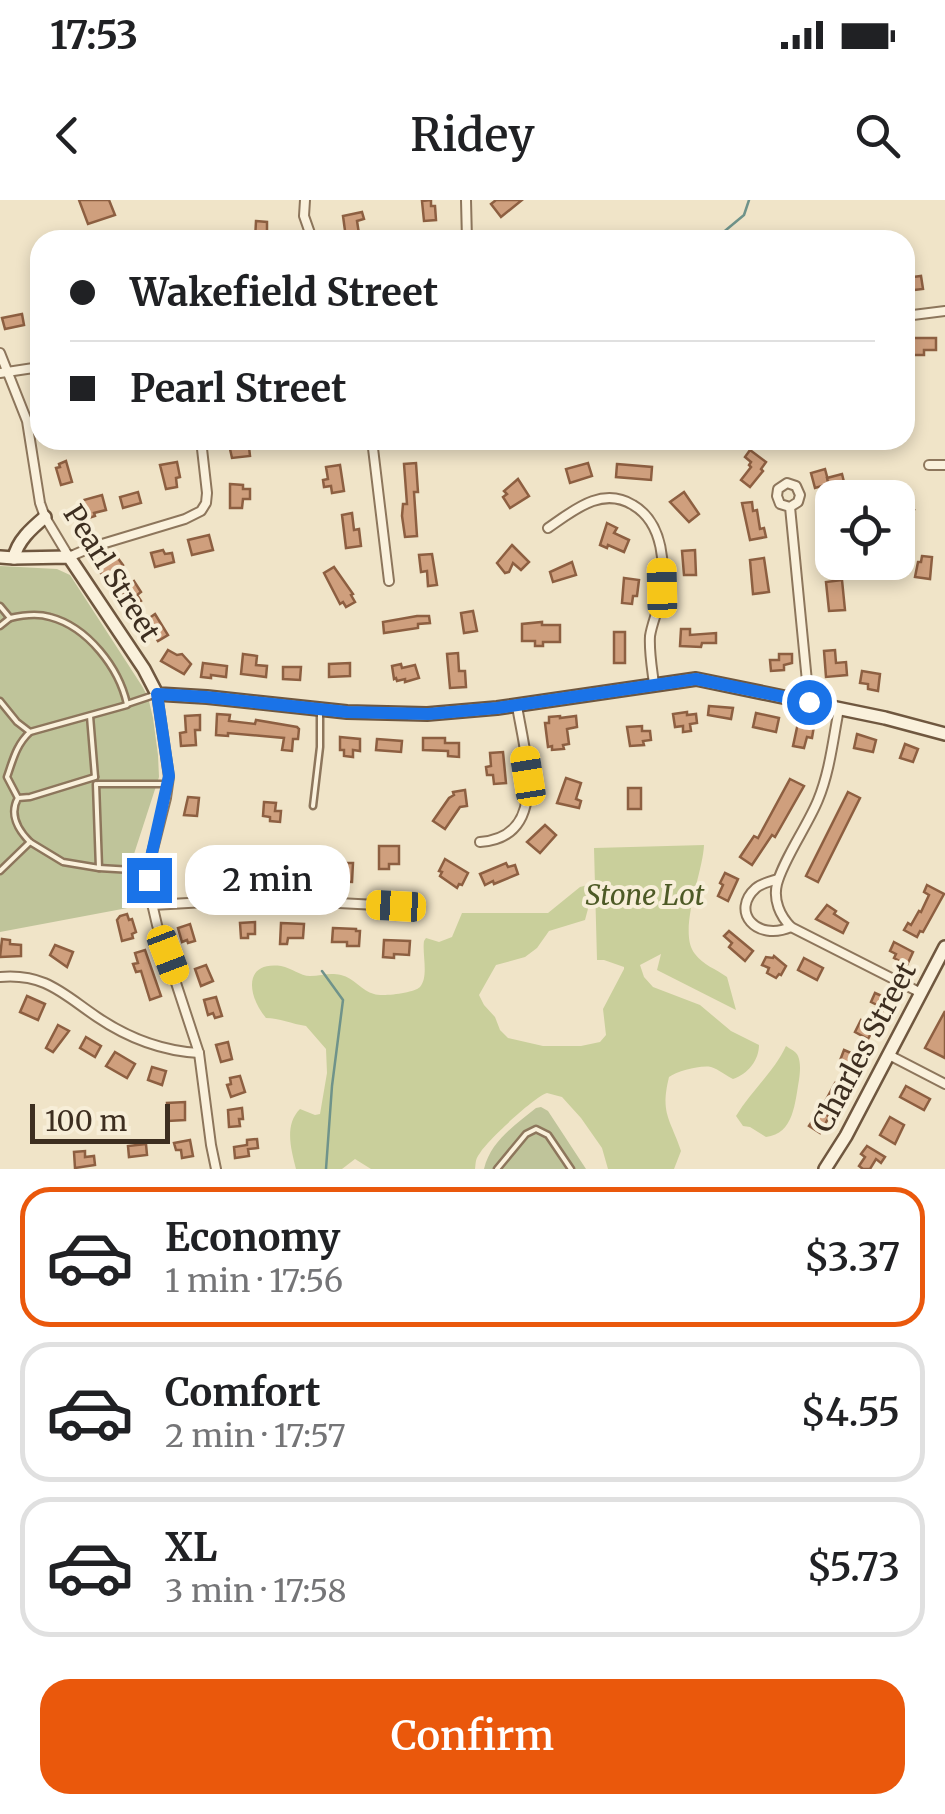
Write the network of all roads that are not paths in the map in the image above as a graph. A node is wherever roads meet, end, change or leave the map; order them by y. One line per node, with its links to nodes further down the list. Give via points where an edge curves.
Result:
1 (304, 200): 3 (street)
2 (466, 200): 4 (street)
3 (310, 230)
4 (467, 230)
5 (945, 311): 6 (street)
6 (915, 315)
7 (0, 353): 9 (street, Pearl Street)
8 (30, 368): 9 (street)
9 (4, 373): 10 (street, Pearl Street)
10 (30, 442)
11 (31, 450): 17 (street, Pearl Street)
12 (202, 450): 19 (street, via 207,493 201,511)
13 (373, 450): 22 (street)
14 (929, 465): 15 (street)
15 (945, 465)
16 (790, 507): 29 (street)
17 (45, 517): 19 (street, Pearl Street); 21 (street)
18 (548, 528): 26 (street, via 583,504 608,498 650,520 662,562 650,637)
19 (69, 557): 21 (street); 27 (street, Pearl Street)
20 (0, 558): 21 (street)
21 (14, 558)
22 (389, 581)
23 (0, 606): 24 (lane)
24 (10, 618): 25 (lane); 30 (lane, via 45,616 82,633 115,674)
25 (0, 626)
26 (654, 684): 29 (street, via 704,680); 31 (street)
27 (157, 694): 30 (lane); 33 (street); 41 (street, Pearl Street)
28 (0, 701): 35 (lane)
29 (809, 702): 32 (street)
30 (127, 704): 34 (lane)
31 (516, 706): 33 (street, via 428,714); 45 (street, via 528,776 525,808 508,834)
32 (839, 709): 36 (street); 49 (street, via 819,798)
33 (319, 710): 43 (lane)
34 (90, 716): 35 (lane); 39 (lane)
35 (30, 732): 38 (lane)
36 (945, 734)
37 (0, 777): 38 (lane)
38 (7, 777): 42 (lane)
39 (95, 777): 40 (lane); 42 (lane)
40 (96, 784): 41 (lane); 46 (lane)
41 (168, 784): 48 (street, Pearl Street)
42 (18, 798): 44 (lane, via 15,817)
43 (313, 806)
44 (30, 842): 46 (lane, via 63,862); 47 (lane)
45 (480, 842)
46 (99, 868): 48 (lane)
47 (0, 871)
48 (149, 871): 50 (street, Pearl Street)
49 (779, 878): 52 (street, via 778,907); 52 (street, via 756,888 748,916 764,930)
50 (152, 905): 51 (street, via 262,899); 56 (street, Pearl Street)
51 (396, 906)
52 (791, 927): 55 (street)
53 (945, 947): 55 (street, Charles Street)
54 (0, 977): 56 (street, via 42,980 142,1041)
55 (921, 994): 57 (street, Charles Street)
56 (199, 1053): 60 (street, Pearl Street)
57 (889, 1055): 58 (street); 63 (street, Charles Street)
58 (945, 1084)
59 (206, 1169): 60 (street)
60 (216, 1169)
61 (497, 1169): 62 (lane, via 536,1129)
62 (572, 1169)
63 (825, 1169)

